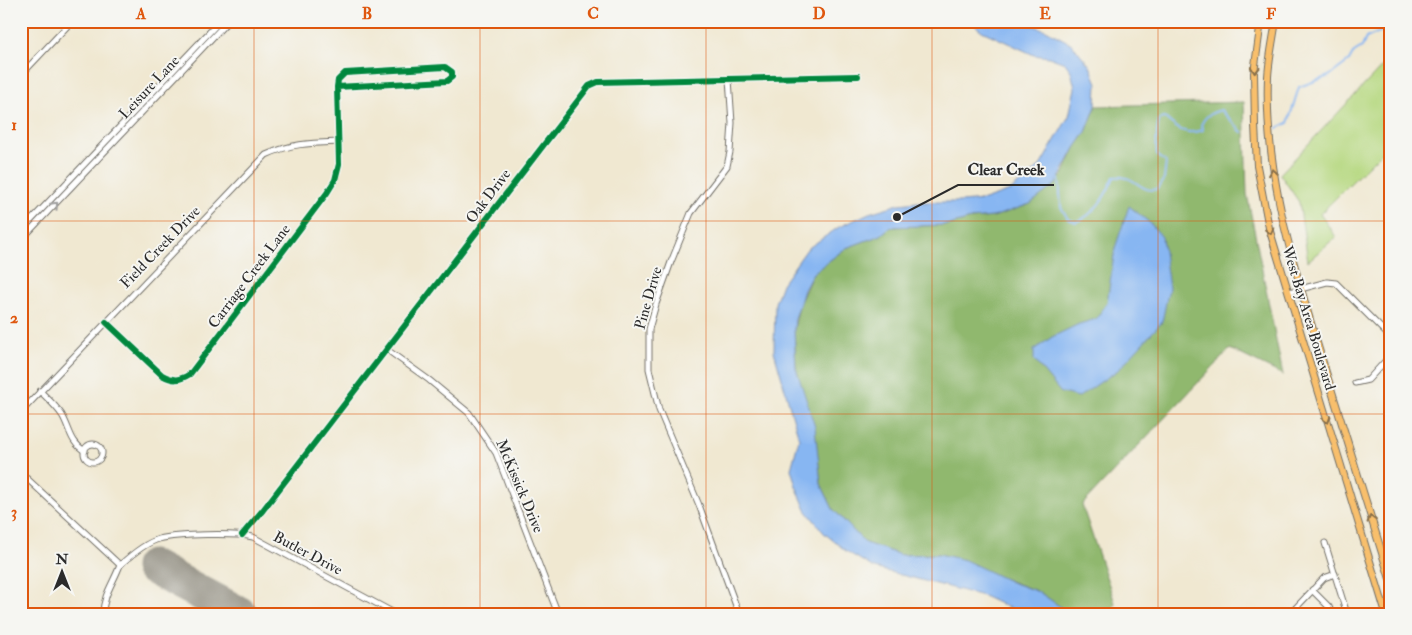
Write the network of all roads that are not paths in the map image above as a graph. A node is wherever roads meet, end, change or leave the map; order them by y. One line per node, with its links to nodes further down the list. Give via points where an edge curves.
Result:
1 (72, 21): 5 (street)
2 (1261, 21): 16 (main road, West Bay Area Boulevard, one-way to 16, via 1254,73 1257,166 1269,228)
3 (1276, 21): 15 (main road, West Bay Area Boulevard, one-way to 3, via 1281,212 1269,141 1268,76)
4 (224, 22): 10 (street, Leisure Lane)
5 (21, 74)
6 (858, 76): 7 (street, Oak Drive)
7 (729, 79): 19 (street, Oak Drive, via 598,82 589,86); 35 (street, Pine Drive, via 730,152 726,166 690,213 671,262 649,329 649,369 659,410 699,505)
8 (337, 87): 8 (street, via 447,81 452,72 445,68 345,72); 9 (street, Carriage Creek Lane)
9 (338, 142): 17 (street, Field Creek Drive, via 282,147 266,155); 17 (street, Carriage Creek Lane, via 338,172 327,193 190,374 180,380 162,375)
10 (90, 163): 13 (street, Leisure Lane); 14 (street, Leisure Lane, one-way to 10)
11 (1391, 208): 12 (street)
12 (1390, 217)
13 (21, 231)
14 (21, 240)
15 (1301, 289): 16 (street); 18 (street, via 1327,282 1336,283); 30 (main road, West Bay Area Boulevard, one-way to 15)
16 (1289, 292): 39 (main road, West Bay Area Boulevard, one-way to 39)
17 (106, 322): 22 (street, Field Creek Drive)
18 (1391, 340)
19 (386, 349): 26 (street, Oak Drive); 34 (street, McKissick Drive, via 468,413 482,430 496,453)
20 (1391, 352): 21 (street, via 1368,380)
21 (1356, 383)
22 (40, 391): 23 (street, Field Creek Drive); 24 (street, via 63,416 78,447)
23 (21, 412)
24 (85, 450)
25 (21, 473): 28 (street)
26 (242, 534): 28 (street, Butler Drive, via 159,539); 33 (street, Butler Drive)
27 (1325, 543): 29 (street)
28 (120, 565): 32 (street, via 108,590)
29 (1335, 574): 31 (street, via 1324,578); 38 (street)
30 (1391, 582)
31 (1312, 590): 36 (street); 37 (street)
32 (104, 614)
33 (396, 614)
34 (558, 614)
35 (739, 614)
36 (1290, 614)
37 (1332, 614)
38 (1347, 614)
39 (1386, 614)

